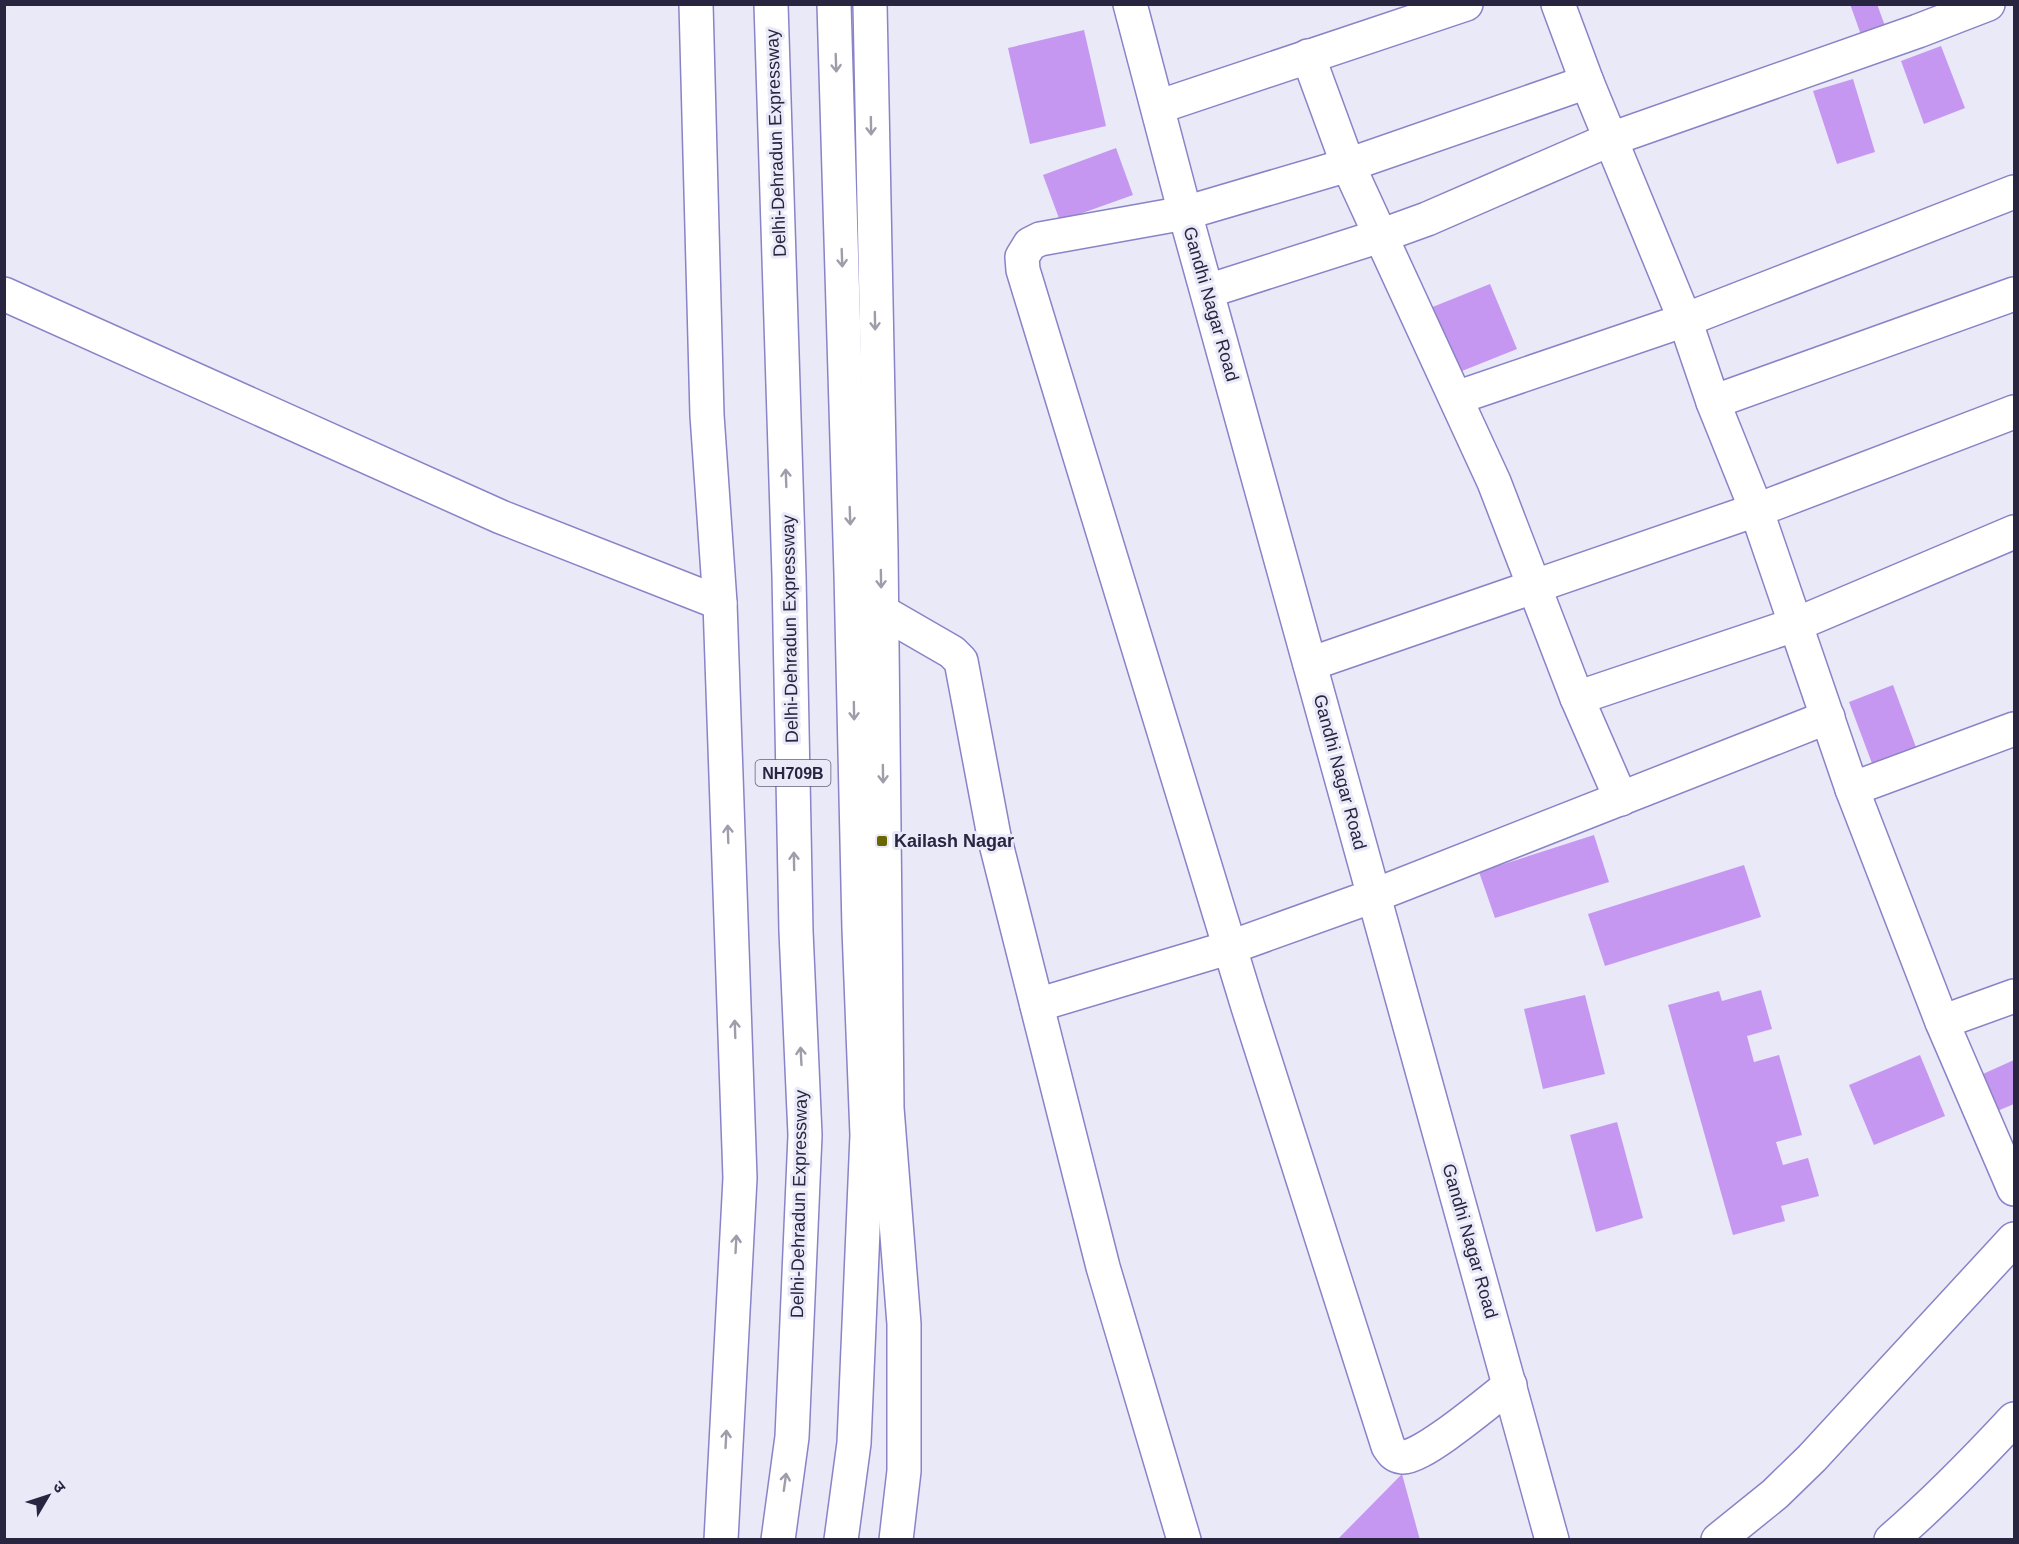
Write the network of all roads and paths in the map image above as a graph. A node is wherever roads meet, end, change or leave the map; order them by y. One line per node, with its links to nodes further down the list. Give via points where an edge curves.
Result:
1 (696, 4): 27 (main road, via 707,415)
2 (771, 4): 46 (main road, Delhi-Dehradun Expressway / NH709B, one-way to 2, via 792,1437 805,1135)
3 (834, 4): 47 (main road, NH709B, one-way to 47, via 867,1135 854,1443)
4 (870, 4): 28 (main road, one-way to 28)
5 (1130, 4): 11 (main road, Gandhi Nagar Road)
6 (1466, 4): 9 (main road)
7 (1558, 4): 10 (main road)
8 (1988, 4): 12 (main road)
9 (1308, 56): 11 (main road); 13 (main road)
10 (1587, 82): 12 (main road); 13 (main road)
11 (1158, 107): 15 (main road, Gandhi Nagar Road)
12 (1611, 139): 16 (main road); 20 (main road)
13 (1348, 165): 15 (main road); 16 (main road)
14 (2014, 192): 20 (main road)
15 (1185, 213): 17 (main road, Gandhi Nagar Road); 37 (main road, via 1040,239 1030,244 1022,257)
16 (1380, 236): 17 (main road); 21 (main road)
17 (1208, 291): 30 (main road, Gandhi Nagar Road)
18 (4, 294): 27 (main road, via 501,517)
19 (2014, 294): 22 (main road)
20 (1685, 320): 21 (main road); 22 (main road)
21 (1456, 398): 26 (main road, via 1494,482)
22 (1713, 402): 24 (main road)
23 (2014, 412): 24 (main road)
24 (1756, 509): 26 (main road); 29 (main road)
25 (2014, 532): 29 (main road)
26 (1534, 587): 30 (main road); 31 (main road)
27 (720, 603): 45 (main road, one-way to 27, via 740,1178)
28 (881, 611): 39 (main road, via 961,661 994,836); 48 (main road, one-way to 48, via 887,1108 904,1324 904,1471)
29 (1797, 624): 31 (main road); 32 (main road)
30 (1310, 664): 36 (main road, Gandhi Nagar Road)
31 (1577, 698): 35 (main road)
32 (1828, 717): 34 (main road); 35 (main road)
33 (2014, 729): 34 (main road)
34 (1852, 789): 40 (main road)
35 (1621, 799): 36 (main road)
36 (1373, 896): 37 (main road); 43 (main road, Gandhi Nagar Road)
37 (1231, 946): 39 (main road); 43 (main road, via 1393,1454 1410,1457 1426,1449)
38 (2014, 996): 40 (main road)
39 (1037, 1005): 49 (main road, via 1103,1267)
40 (1942, 1022): 41 (main road)
41 (2014, 1189)
42 (2014, 1239): 51 (main road, via 1812,1458 1775,1494)
43 (1510, 1385): 50 (main road, Gandhi Nagar Road)
44 (2014, 1419): 52 (main road, via 1970,1467)
45 (721, 1539)
46 (778, 1539)
47 (841, 1539)
48 (896, 1539)
49 (1184, 1539)
50 (1552, 1539)
51 (1718, 1539)
52 (1891, 1539)

